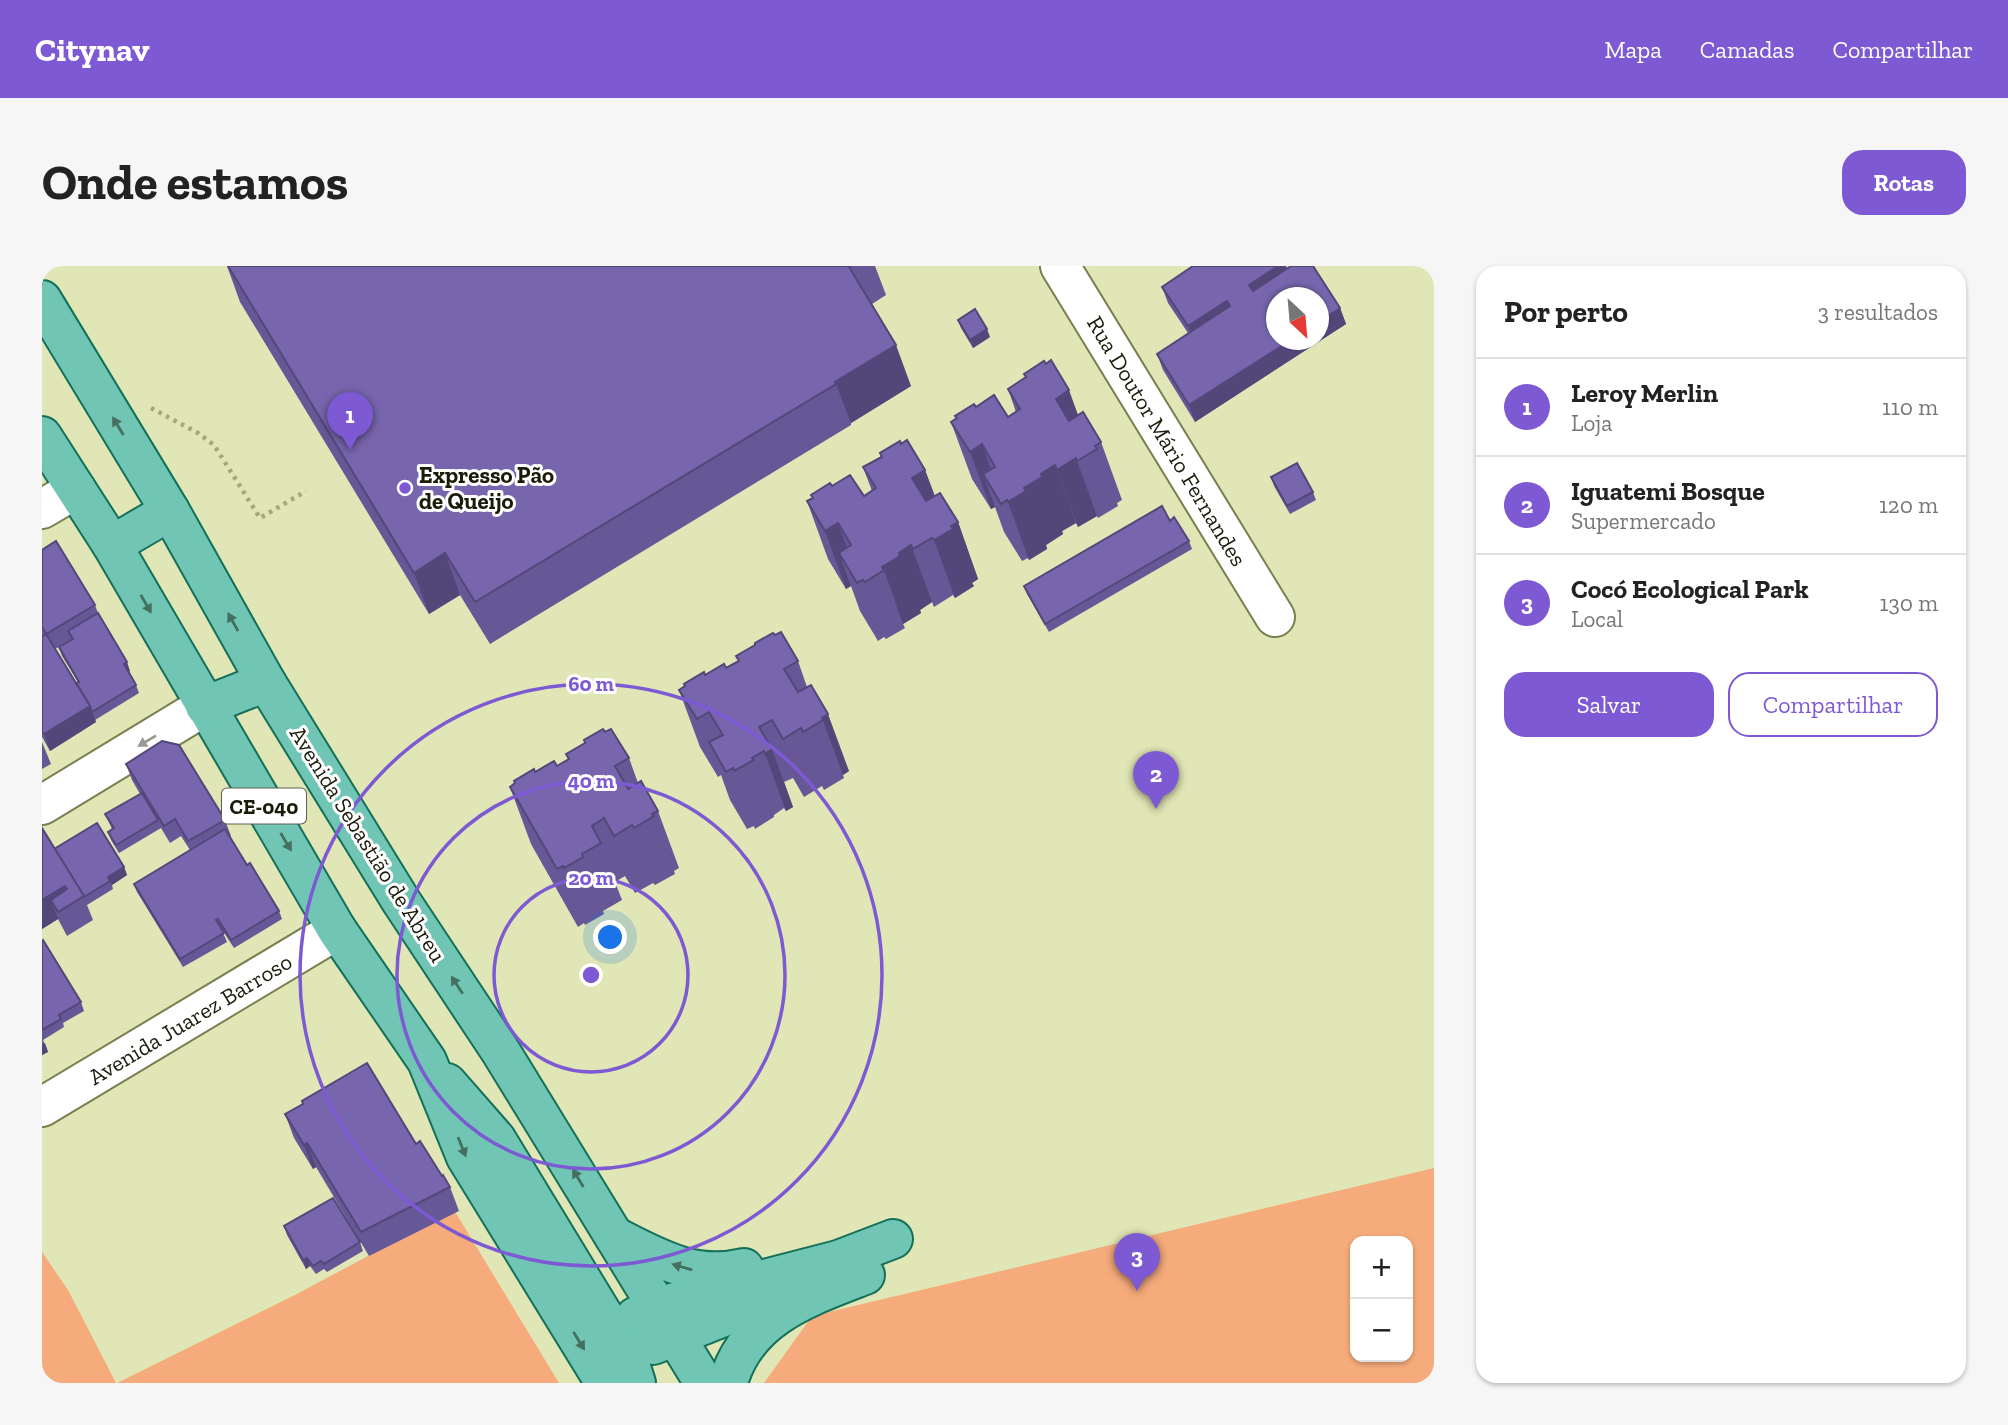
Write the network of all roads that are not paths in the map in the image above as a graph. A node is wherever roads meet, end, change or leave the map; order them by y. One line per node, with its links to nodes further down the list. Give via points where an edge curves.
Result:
1 (1060, 266): 8 (street, Rua Doutor Mário Fernandes)
2 (42, 300): 6 (main road, Avenida Sebastião de Abreu / CE-040, one-way to 2)
3 (42, 436): 4 (main road, CE-040)
4 (76, 489): 5 (street); 7 (main road, CE-040)
5 (42, 509)
6 (170, 510): 7 (main road); 9 (main road, Avenida Sebastião de Abreu / CE-040, one-way to 6)
7 (112, 545): 10 (main road, CE-040, one-way to 10)
8 (1275, 617)
9 (267, 681): 10 (main road); 15 (main road, Avenida Sebastião de Abreu / CE-040, one-way to 9)
10 (205, 706): 11 (street, one-way to 11); 12 (main road, CE-040, one-way to 12)
11 (42, 805)
12 (337, 930): 13 (main road, CE-040); 14 (street, Avenida Juarez Barroso)
13 (427, 1061): 17 (main road, via 496,1139); 17 (main road, CE-040, one-way to 17, via 466,1157)
14 (42, 1107)
15 (614, 1236): 16 (main road, Avenida Sebastião de Abreu / CE-040); 16 (main road, one-way to 15, via 893,1239 834,1246 731,1271 689,1270)
16 (666, 1321): 17 (main road); 18 (main road, Avenida Sebastião de Abreu / CE-040); 19 (main road, via 869,1273 778,1313 741,1352)
17 (620, 1362)
18 (704, 1383)
19 (728, 1383)

